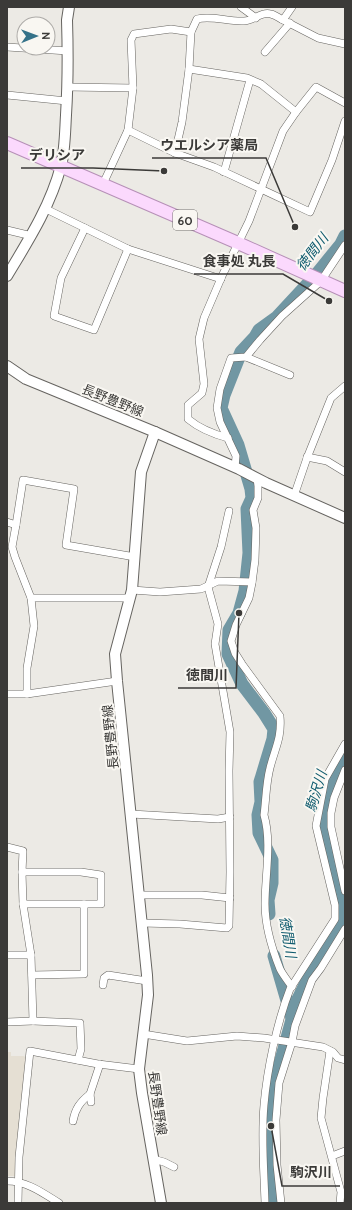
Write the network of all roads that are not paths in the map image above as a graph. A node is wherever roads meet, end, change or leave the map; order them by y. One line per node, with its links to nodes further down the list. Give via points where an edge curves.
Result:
1 (69, 7): 10 (main road)
2 (241, 7): 4 (street)
3 (292, 7): 5 (street)
4 (256, 18): 5 (street, via 262,14 272,14); 7 (street, via 246,21 205,17 197,19)
5 (283, 20): 6 (street)
6 (290, 23): 8 (street, via 318,38); 11 (street)
7 (191, 32): 12 (street); 15 (street, via 171,29 134,34 131,40)
8 (345, 44)
9 (7, 47): 10 (street)
10 (68, 51): 14 (main road)
11 (265, 52)
12 (189, 69): 13 (street); 23 (street)
13 (250, 80): 19 (street, via 261,84); 25 (street)
14 (67, 87): 15 (street); 17 (main road)
15 (133, 88): 21 (street)
16 (7, 94): 17 (street)
17 (67, 101): 24 (main road)
18 (345, 103): 19 (street, via 316,87)
19 (296, 112): 27 (street, via 283,131)
20 (345, 121): 27 (street, via 310,212)
21 (128, 130): 23 (street); 26 (street)
22 (7, 142): 24 (main road, 60)
23 (175, 153): 25 (street)
24 (61, 166): 26 (main road, 60); 28 (main road)
25 (224, 172): 27 (street)
26 (103, 184): 32 (main road, 60)
27 (260, 190): 32 (street)
28 (46, 209): 29 (street); 31 (main road)
29 (85, 228): 34 (street); 34 (street, via 61,278 54,316 94,330)
30 (7, 230): 31 (street)
31 (32, 236): 35 (main road)
32 (238, 243): 36 (main road, 60); 37 (street)
33 (345, 245): 36 (street)
34 (128, 249): 37 (street)
35 (7, 276)
36 (316, 278): 38 (main road, 60); 39 (street)
37 (221, 279): 44 (street, via 204,318 200,339 204,384 202,393 188,405 188,419 197,427)
38 (345, 291)
39 (245, 357): 41 (street); 44 (street, via 231,358 220,389 217,408 220,422)
40 (7, 366): 43 (main road, 長野豊野線, via 26,379)
41 (290, 375)
42 (345, 386): 45 (street, via 331,398)
43 (155, 432): 46 (main road); 54 (main road, 長野豊野線, via 141,472)
44 (228, 438): 46 (street, via 236,456)
45 (307, 457): 47 (street, via 327,461); 49 (street)
46 (237, 469): 48 (main road)
47 (345, 472)
48 (254, 477): 49 (main road); 55 (street, via 258,486 258,498 253,510 256,528 255,560)
49 (294, 496): 51 (main road)
50 (229, 511): 56 (street)
51 (345, 518)
52 (7, 522): 53 (street)
53 (16, 526): 54 (street, via 24,480 74,489 66,545); 58 (street, via 12,548 14,558)
54 (134, 557): 57 (main road, 長野豊野線)
55 (248, 582): 56 (street, via 218,581); 80 (street, via 249,598 231,642 239,659 280,716 278,746 270,768 264,815 267,859 265,904 267,926 281,970)
56 (208, 587): 57 (street); 65 (street, via 218,624 215,644 230,732)
57 (131, 594): 58 (street); 59 (main road, 長野豊野線, via 115,654)
58 (31, 598): 61 (street, via 34,626 27,668)
59 (116, 681): 61 (street); 64 (main road, 長野豊野線)
60 (7, 694): 61 (street)
61 (27, 694)
62 (345, 744): 80 (street, via 325,779 316,826 335,905 335,919)
63 (345, 770): 68 (street, via 334,798 331,826)
64 (131, 814): 65 (street, via 218,819); 69 (main road, 長野豊野線)
65 (230, 817): 70 (street)
66 (7, 847): 67 (street, via 23,851)
67 (22, 872): 71 (street); 72 (street, via 80,872 101,875 101,904)
68 (345, 891)
69 (139, 895): 70 (street, via 202,895); 73 (main road, 長野豊野線)
70 (230, 898): 73 (street, via 227,928)
71 (23, 904): 72 (street); 76 (street)
72 (84, 904): 77 (street, via 84,974)
73 (142, 923): 78 (main road, 長野豊野線)
74 (345, 929): 85 (street, via 312,980)
75 (7, 955): 76 (street)
76 (31, 955): 77 (street)
77 (32, 975): 81 (street)
78 (148, 981): 79 (street, via 108,975 104,978); 83 (main road, 長野豊野線)
79 (103, 985)
80 (291, 988): 84 (street, via 285,1002)
81 (33, 1021): 82 (street); 87 (street, via 80,1023 81,1049)
82 (7, 1022)
83 (143, 1034): 84 (street, via 187,1041 237,1036); 90 (main road, 長野豊野線)
84 (277, 1040): 85 (street); 103 (street, via 266,1082 264,1107)
85 (290, 1042): 86 (street, via 323,1047); 104 (street, via 279,1083 276,1120)
86 (330, 1051): 88 (street); 95 (street, via 321,1118)
87 (78, 1060): 89 (street); 99 (street, via 30,1051)
88 (345, 1060)
89 (100, 1064): 90 (street); 91 (street)
90 (139, 1069): 96 (main road, 長野豊野線)
91 (90, 1094): 92 (street); 93 (street, via 80,1103)
92 (91, 1102)
93 (73, 1121)
94 (345, 1151): 95 (street)
95 (332, 1156): 105 (street, via 341,1192)
96 (153, 1159): 97 (street); 102 (main road, 長野豊野線)
97 (174, 1167)
98 (7, 1181): 99 (street)
99 (18, 1181): 100 (street); 101 (street)
100 (18, 1203)
101 (59, 1203)
102 (161, 1203)
103 (265, 1203)
104 (281, 1203)
105 (340, 1203)

